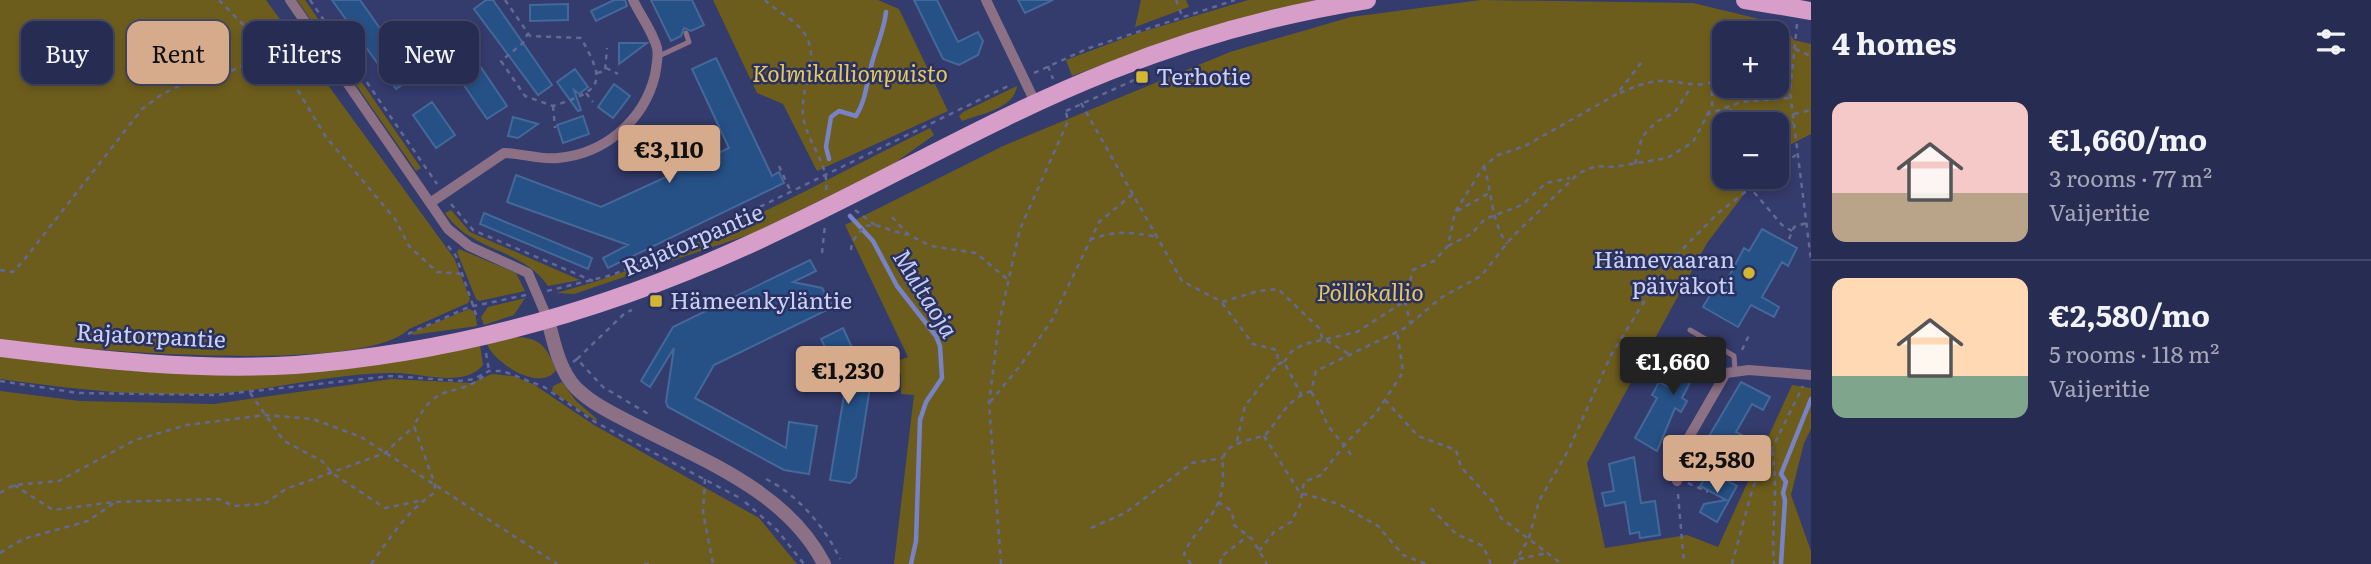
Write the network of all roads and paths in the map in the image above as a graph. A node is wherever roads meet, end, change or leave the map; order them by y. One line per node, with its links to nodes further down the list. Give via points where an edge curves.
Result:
1 (219, 0): 14 (path)
2 (290, 0): 66 (street)
3 (310, 0): 63 (path)
4 (505, 0): 15 (path)
5 (633, 0): 20 (street)
6 (765, 0): 58 (path, via 807,38 812,63 803,117)
7 (986, 0): 31 (street)
8 (1176, 0): 13 (path)
9 (1234, 0): 13 (path)
10 (1367, 0): 36 (main road, Rajatorpantie, via 1198,39)
11 (1745, 0): 12 (main road)
12 (1808, 12)
13 (1182, 16): 26 (path)
14 (243, 25)
15 (528, 33): 28 (path, via 581,38); 44 (path, via 501,61 525,96)
16 (686, 33): 20 (lane, via 689,42)
17 (1794, 40): 19 (path)
18 (607, 48): 27 (path)
19 (1793, 49): 22 (path); 23 (path)
20 (658, 56): 63 (street, via 647,99 613,139 559,158 504,153)
21 (1789, 56): 23 (path)
22 (1811, 56)
23 (1792, 57): 39 (path)
24 (243, 63): 81 (path, via 162,93 142,109 24,260 13,272)
25 (1642, 63): 37 (path)
26 (1048, 66): 31 (path); 36 (path)
27 (606, 68): 28 (path); 29 (path)
28 (597, 73): 35 (path)
29 (618, 74)
30 (1149, 74): 41 (path)
31 (1023, 79): 42 (street); 58 (path)
32 (294, 84): 85 (path, via 326,137 395,219 410,246 437,272 463,274)
33 (1712, 84): 34 (path)
34 (1691, 87): 37 (path, via 1658,81); 55 (path, via 1675,113 1656,122 1642,137)
35 (586, 93): 40 (path); 44 (path)
36 (1059, 93): 42 (main road, Rajatorpantie); 46 (path)
37 (1617, 94): 57 (path)
38 (1712, 98): 49 (path)
39 (1791, 98): 43 (path); 48 (path)
40 (593, 102)
41 (1081, 103): 46 (path); 64 (path)
42 (1036, 104): 65 (main road, Rajatorpantie)
43 (1731, 105): 47 (path); 49 (path)
44 (553, 106): 52 (path)
45 (1811, 110): 48 (path)
46 (1066, 111): 82 (path, via 1068,121 1020,229)
47 (1731, 112)
48 (1793, 114): 50 (path)
49 (1706, 115): 55 (path, via 1693,142 1667,158)
50 (1794, 120): 51 (path); 53 (path)
51 (1789, 124)
52 (555, 128)
53 (1798, 153): 54 (path); 70 (path)
54 (1789, 160)
55 (1635, 164): 59 (path, via 1597,166)
56 (779, 166): 61 (path)
57 (1484, 166): 62 (path); 67 (path)
58 (826, 174): 61 (path)
59 (1571, 178): 68 (path, via 1546,183 1522,205); 77 (path)
60 (1748, 189): 72 (path); 134 (path, via 1667,265 1611,355 1569,449 1539,501)
61 (791, 192): 63 (path, via 666,253 593,281 472,230)
62 (1492, 192): 67 (path); 68 (path)
63 (444, 193): 66 (street)
64 (1133, 194): 74 (path); 76 (path, via 1099,222)
65 (842, 200): 71 (path); 87 (main road, Rajatorpantie, via 688,271)
66 (430, 203): 87 (street, via 455,237 528,273)
67 (1455, 212): 78 (path)
68 (1494, 216): 77 (path); 78 (path)
69 (892, 217): 73 (path)
70 (1806, 223): 72 (path); 80 (path)
71 (874, 225): 73 (path); 79 (path, via 860,228)
72 (1792, 231): 75 (path)
73 (909, 235): 82 (path, via 931,246 976,253)
74 (1157, 237): 76 (path, via 1110,232); 83 (path, via 1182,281)
75 (1789, 239)
76 (1090, 240): 110 (path, via 1052,320)
77 (1507, 244): 88 (path, via 1481,276 1442,297)
78 (1448, 246): 84 (path, via 1434,261 1413,270)
79 (851, 250)
80 (1811, 260)
81 (0, 270)
82 (1007, 279): 110 (path)
83 (1222, 302): 94 (path, via 1278,289 1320,328); 101 (path, via 1253,344 1277,350)
84 (1405, 302): 88 (path); 94 (path, via 1357,332)
85 (476, 307): 89 (path); 92 (path, via 441,317)
86 (635, 309): 99 (path)
87 (548, 320): 96 (main road, Rajatorpantie, via 429,347 294,365 183,365); 145 (street, via 564,372 576,388 762,493 806,534)
88 (1410, 323): 91 (path)
89 (479, 325)
90 (1690, 330): 102 (lane, via 1734,356)
91 (1396, 331): 97 (path); 109 (path, via 1403,372)
92 (408, 334)
93 (1749, 335): 98 (path)
94 (1322, 338): 97 (path); 100 (path, via 1298,348)
95 (483, 346): 103 (path)
96 (0, 348)
97 (1349, 354): 106 (path, via 1316,371)
98 (1740, 355)
99 (577, 359)
100 (1284, 362): 101 (path); 108 (path)
101 (1278, 364): 114 (path, via 1245,406)
102 (1735, 370): 104 (street); 122 (street, via 1717,384 1681,451)
103 (489, 371): 107 (path, via 460,381 391,376); 112 (path, via 474,384 444,390 422,410); 121 (path, via 524,377 595,422)
104 (1810, 375): 116 (path)
105 (0, 381): 107 (path, via 78,393)
106 (1311, 391): 108 (path); 115 (path, via 1323,407 1328,426)
107 (250, 393): 111 (path)
108 (1301, 394): 113 (path, via 1279,413)
109 (1385, 400): 115 (path); 134 (path, via 1419,436 1456,450 1461,467 1493,502 1501,518)
110 (989, 403): 146 (path)
111 (266, 415): 117 (path, via 313,419); 120 (path, via 284,441 322,461); 123 (path, via 161,432 135,440 59,481)
112 (414, 426): 117 (path); 124 (path)
113 (1264, 436): 114 (path); 125 (path)
114 (1237, 441): 118 (path)
115 (1345, 444): 119 (path); 125 (path, via 1321,475 1304,482)
116 (1772, 451): 155 (path, via 1753,487); 156 (path, via 1777,498)
117 (385, 453): 120 (path); 124 (path)
118 (1223, 458): 130 (path); 132 (path, via 1192,463 1125,513)
119 (1353, 459)
120 (332, 473): 128 (path, via 384,508); 129 (path, via 286,489 264,504 234,506 218,499)
121 (705, 479): 143 (path, via 703,512); 144 (path, via 764,516)
122 (1677, 481): 126 (path); 154 (path)
123 (14, 485): 127 (path); 129 (path, via 53,510)
124 (435, 485): 128 (path, via 434,493); 140 (path)
125 (1300, 492): 135 (path, via 1300,505 1291,522 1273,532); 150 (path, via 1339,504 1378,526 1403,555)
126 (1708, 492)
127 (0, 493)
128 (422, 501): 139 (path)
129 (114, 502): 136 (path, via 88,521 23,538)
130 (1218, 502): 133 (path, via 1232,512 1234,525); 147 (path, via 1187,546 1184,554)
131 (1431, 508): 151 (path, via 1456,534 1483,546)
132 (1091, 528)
133 (1248, 536): 135 (path); 148 (path, via 1222,556)
134 (1529, 538): 137 (path); 138 (path)
135 (1259, 551): 149 (path)
136 (0, 553)
137 (1549, 553): 138 (path); 153 (path)
138 (1519, 559): 152 (path)
139 (371, 564)
140 (557, 564)
141 (644, 564): 142 (path)
142 (651, 564)
143 (713, 564)
144 (804, 564)
145 (824, 564)
146 (1002, 564)
147 (1191, 564)
148 (1220, 564)
149 (1267, 564)
150 (1426, 564)
151 (1491, 564)
152 (1514, 564)
153 (1562, 564)
154 (1684, 564)
155 (1732, 564)
156 (1774, 564)

